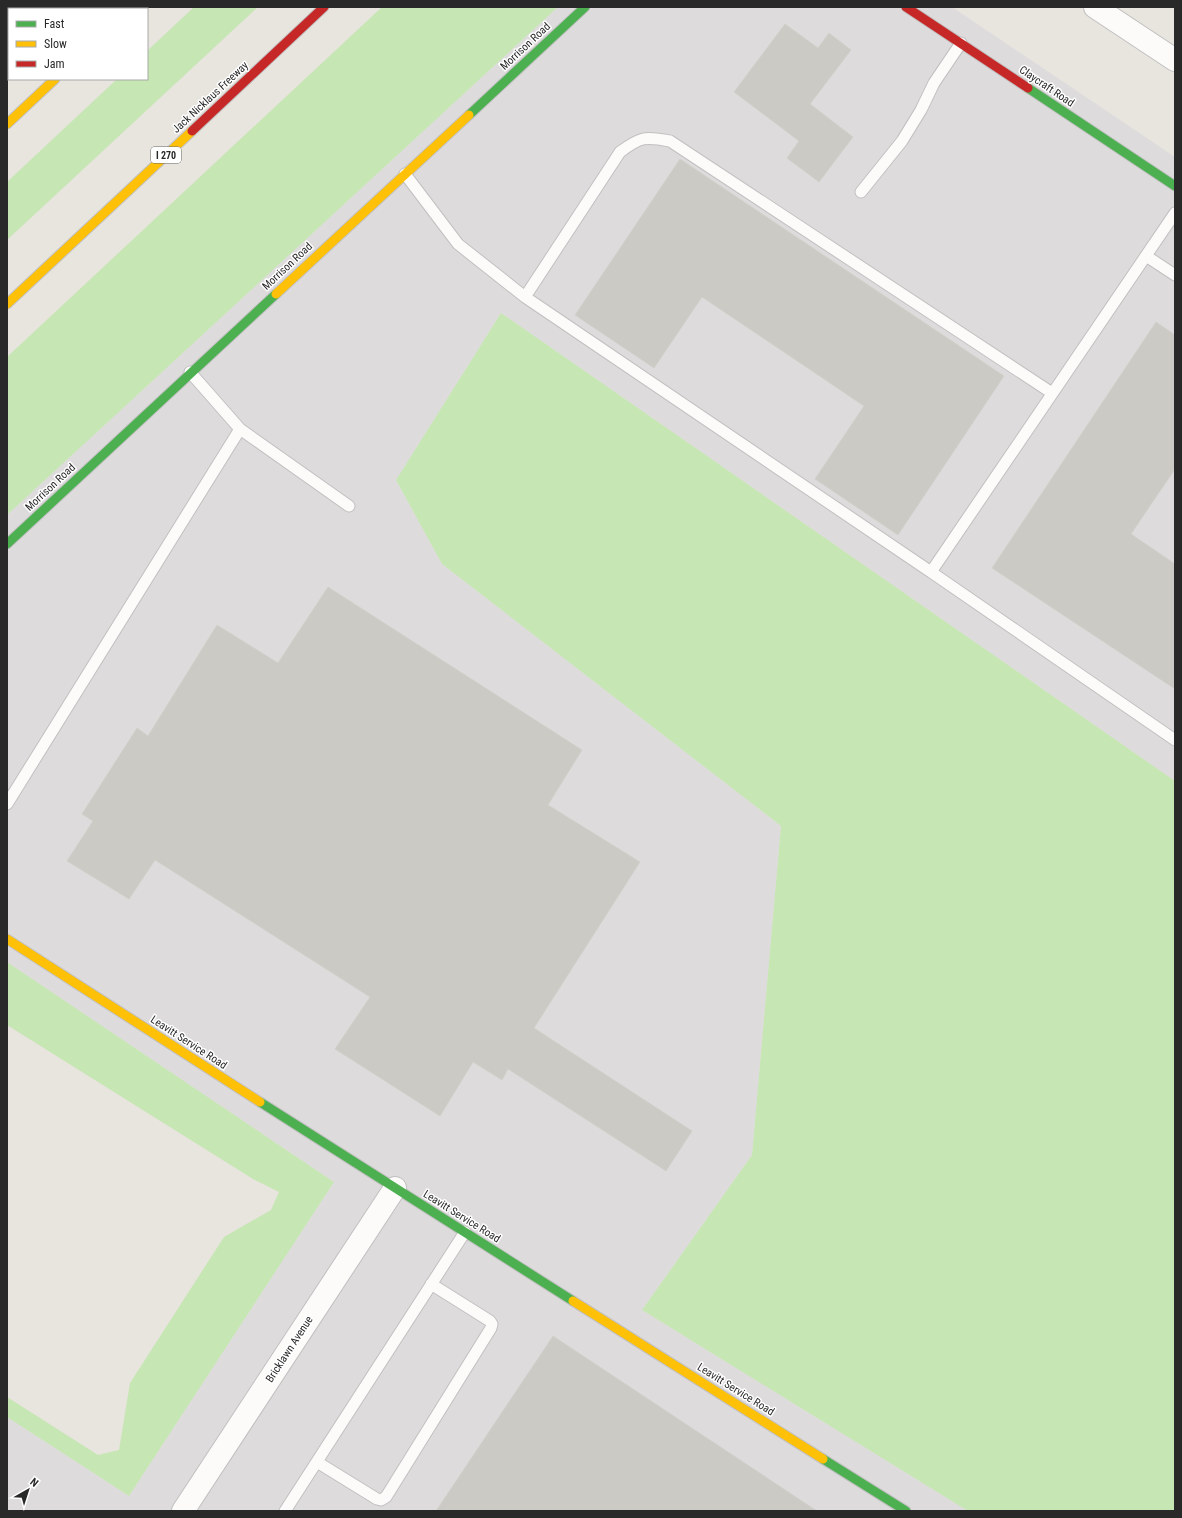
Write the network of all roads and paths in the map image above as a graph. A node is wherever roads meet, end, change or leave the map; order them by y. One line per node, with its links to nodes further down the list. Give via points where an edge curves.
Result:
1 (324, 7): 16 (main road, Jack Nicklaus Freeway / I 270)
2 (585, 7): 9 (main road, Morrison Road)
3 (906, 7): 5 (main road, Claycraft Road)
4 (1096, 7): 6 (street)
5 (961, 43): 10 (main road, Claycraft Road); 11 (lane, via 934,83 902,141)
6 (1175, 60)
7 (54, 80): 8 (main road)
8 (7, 124)
9 (405, 174): 15 (lane, via 458,244); 17 (main road, Morrison Road)
10 (1175, 186)
11 (861, 192)
12 (1175, 213): 13 (lane)
13 (1146, 256): 14 (lane); 18 (lane)
14 (1175, 275)
15 (525, 297): 18 (lane, via 620,152 635,141 652,137 670,141); 22 (lane)
16 (7, 304)
17 (190, 372): 19 (lane); 21 (main road, Morrison Road)
18 (1052, 393): 22 (lane)
19 (240, 428): 20 (lane); 24 (lane)
20 (349, 506)
21 (7, 544)
22 (931, 572): 23 (lane)
23 (1175, 740)
24 (7, 804)
25 (7, 939): 26 (main road, Leavitt Service Road)
26 (395, 1188): 27 (main road, Leavitt Service Road); 30 (street, Bricklawn Avenue)
27 (465, 1232): 28 (lane); 32 (main road, Leavitt Service Road)
28 (431, 1284): 29 (lane); 29 (lane, via 492,1324 386,1497 377,1499)
29 (316, 1462): 31 (lane)
30 (183, 1511)
31 (285, 1511)
32 (906, 1511)

